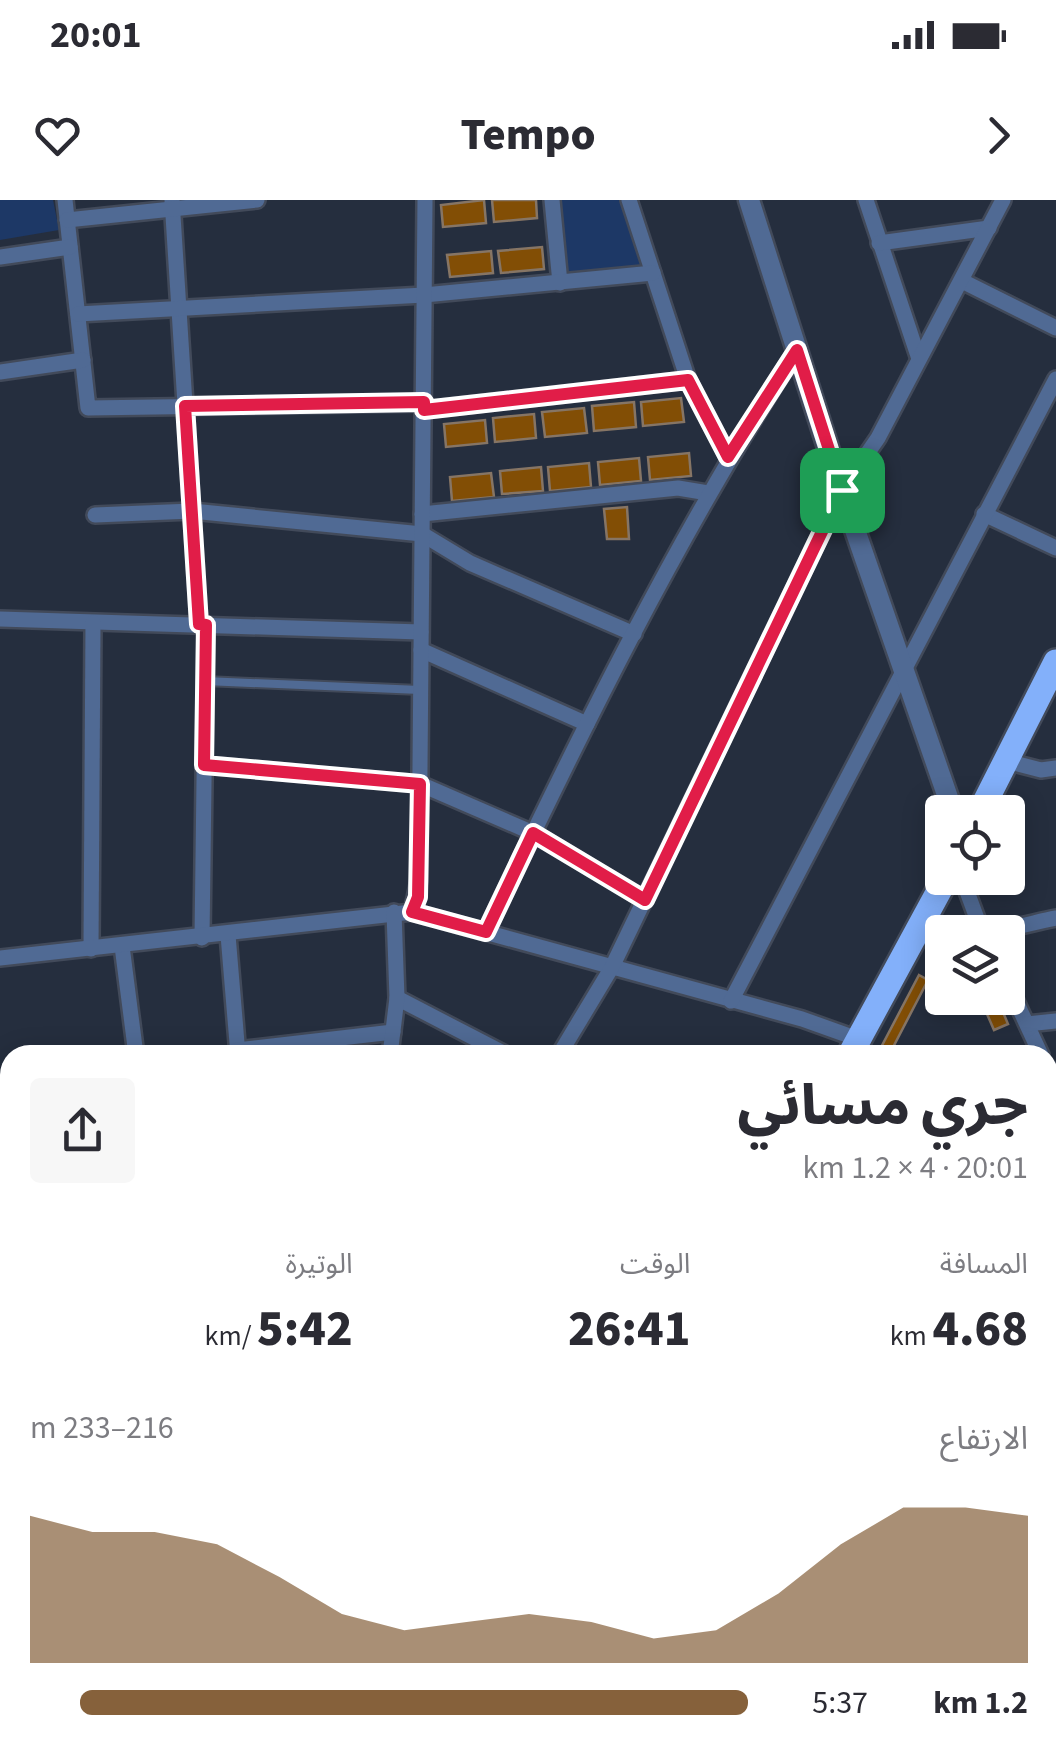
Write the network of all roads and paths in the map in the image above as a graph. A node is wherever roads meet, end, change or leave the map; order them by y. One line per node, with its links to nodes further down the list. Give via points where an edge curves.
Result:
1 (65, 200): 10 (street)
2 (257, 200): 9 (street)
3 (425, 200): 18 (street)
4 (552, 200): 17 (street)
5 (629, 200): 15 (street)
6 (749, 200): 22 (street)
7 (866, 200): 12 (street)
8 (1002, 200): 11 (street)
9 (172, 204): 10 (street); 19 (street)
10 (67, 220): 13 (street)
11 (989, 228): 12 (street); 16 (street)
12 (879, 243): 24 (street)
13 (70, 247): 14 (street); 20 (street)
14 (0, 257)
15 (652, 274): 17 (street); 27 (street)
16 (962, 281): 21 (street); 24 (street)
17 (560, 284): 18 (street)
18 (424, 296): 19 (street); 29 (street)
19 (179, 308): 20 (street); 28 (street)
20 (78, 314): 23 (street)
21 (1056, 328)
22 (797, 350): 30 (street); 31 (street)
23 (83, 360): 25 (street); 28 (street, via 88,408)
24 (919, 360): 31 (street)
25 (0, 372)
26 (1056, 379): 35 (street)
27 (688, 380): 29 (street); 30 (street)
28 (185, 406): 29 (street); 33 (street)
29 (424, 406): 34 (street)
30 (728, 457): 32 (street)
31 (842, 490): 46 (street); 58 (street)
32 (708, 493): 34 (street, via 678,488); 43 (street)
33 (192, 512): 36 (street); 37 (street); 41 (street)
34 (422, 514): 37 (street)
35 (984, 514): 38 (street); 46 (street)
36 (94, 515)
37 (422, 534): 42 (street); 43 (street, via 470,563)
38 (1056, 548)
39 (0, 618): 40 (street)
40 (93, 624): 41 (street); 69 (street)
41 (202, 625): 42 (street); 47 (street)
42 (422, 632): 44 (street)
43 (634, 634): 49 (street)
44 (421, 650): 48 (street); 49 (street)
45 (1056, 662): 50 (highway)
46 (903, 669): 54 (street); 73 (street)
47 (205, 681): 48 (lane); 51 (street)
48 (421, 690): 53 (street)
49 (586, 724): 56 (street)
50 (1006, 761): 52 (street); 55 (highway)
51 (204, 765): 53 (street); 66 (street)
52 (1056, 768)
53 (420, 784): 56 (street); 60 (street, via 418,897)
54 (948, 795)
55 (989, 795)
56 (533, 833): 58 (street); 63 (street)
57 (937, 895): 67 (highway)
58 (645, 900): 71 (street)
59 (394, 912): 60 (street); 64 (street); 72 (street)
60 (412, 912): 63 (street)
61 (1056, 918): 62 (street)
62 (1025, 924)
63 (486, 932): 71 (street)
64 (228, 935): 66 (street); 79 (street)
65 (925, 936): 67 (street)
66 (202, 938): 68 (street)
67 (911, 945): 85 (highway)
68 (122, 946): 69 (street); 78 (street)
69 (91, 949): 70 (street)
70 (0, 958)
71 (612, 967): 73 (street); 83 (street)
72 (397, 998): 77 (street); 82 (street)
73 (731, 1001): 84 (street)
74 (1023, 1015): 76 (street)
75 (1056, 1021): 76 (street)
76 (1027, 1024): 86 (street)
77 (393, 1032): 80 (street); 81 (street)
78 (135, 1045)
79 (237, 1045)
80 (297, 1045)
81 (391, 1045)
82 (477, 1045)
83 (565, 1045)
84 (849, 1045)
85 (855, 1045)
86 (1037, 1045)

